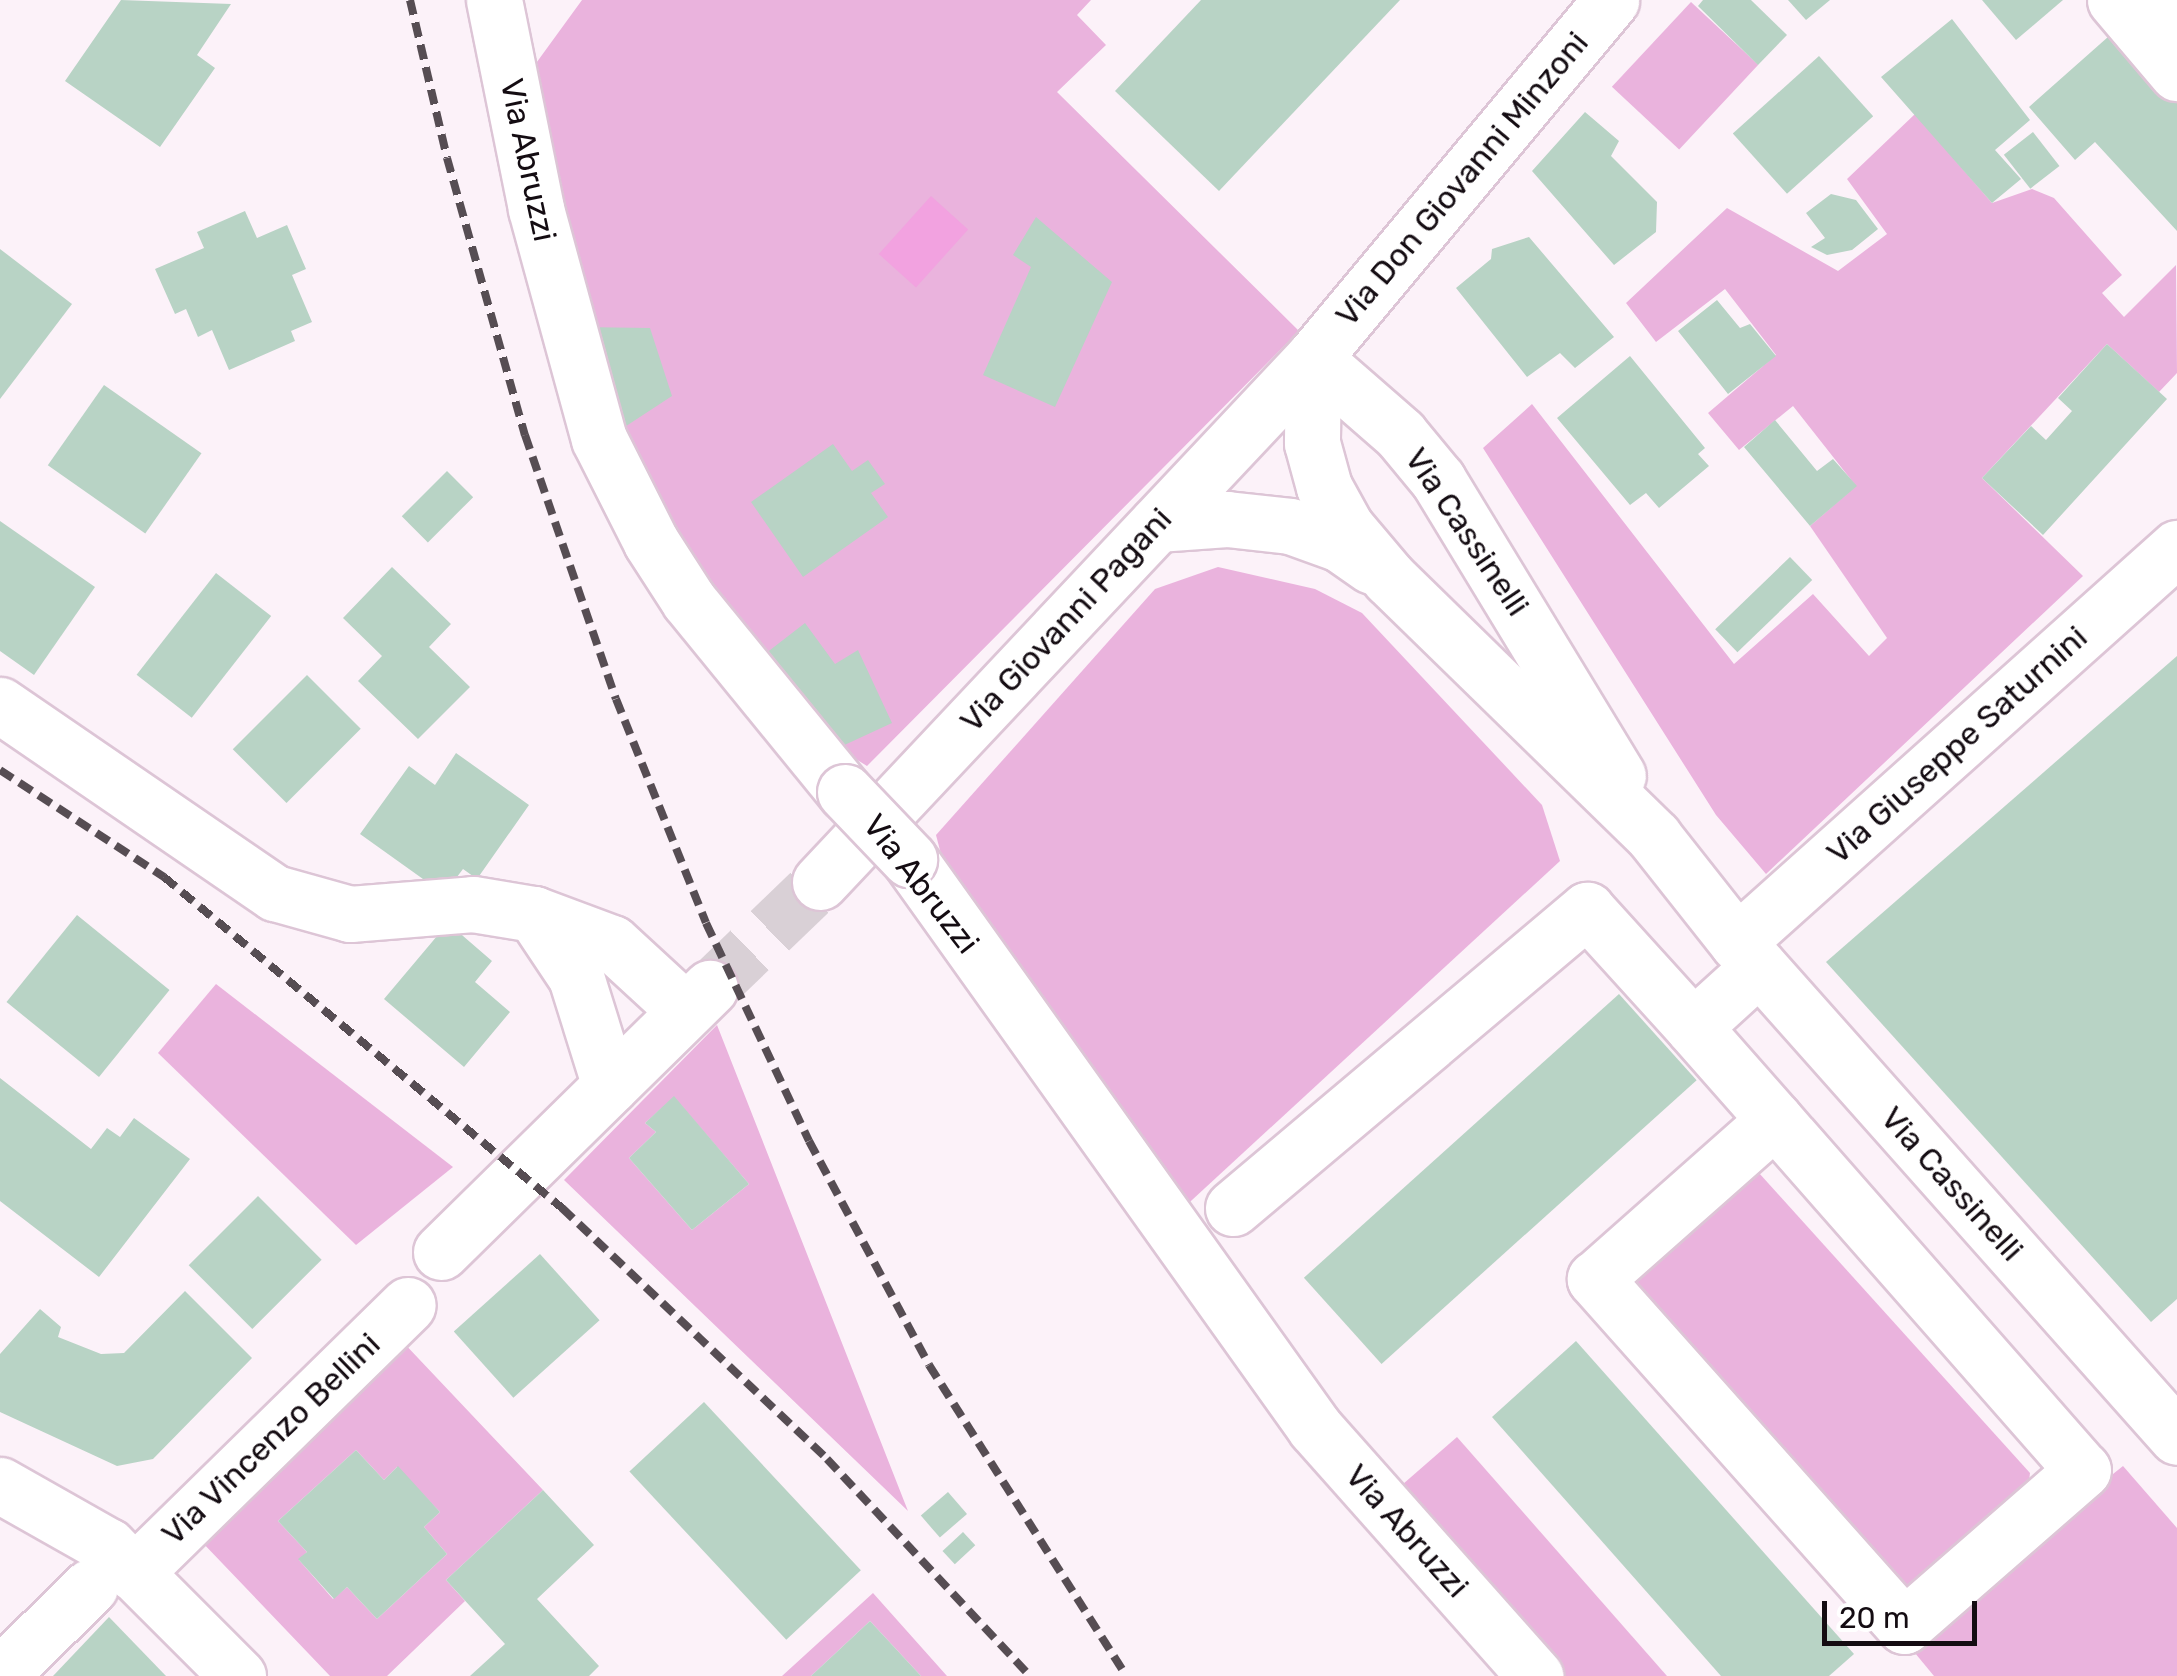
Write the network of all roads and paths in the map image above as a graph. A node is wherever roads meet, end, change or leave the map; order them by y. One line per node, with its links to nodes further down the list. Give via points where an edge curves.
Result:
1 (1611, 0): 5 (street, Via Don Giovanni Minzoni)
2 (499, 4): 25 (street, Via Abruzzi, bridge, via 536,209 599,438 650,542 845,792 909,858 1315,1428)
3 (2144, 10): 4 (street)
4 (2177, 73)
5 (1313, 358): 6 (street, Via Giovanni Pagani); 8 (street, Via Cassinelli, via 1312,442 1324,488 1346,527); 10 (street, Via Cassinelli, via 1400,434 1459,509)
6 (1157, 524): 8 (street, Via Cassinelli, via 1228,518 1290,526 1340,544); 11 (street, Via Giovanni Pagani)
7 (2177, 548): 13 (street, Via Giuseppe Saturnini)
8 (1390, 579): 10 (street, Via Cassinelli)
9 (0, 706): 12 (street, via 300,904 350,914 473,904)
10 (1654, 837): 13 (street, Via Cassinelli)
11 (820, 882)
12 (534, 914): 15 (street, via 576,978); 15 (street, via 612,943 698,999)
13 (1748, 955): 14 (street, Via Giuseppe Saturnini); 20 (street, Via Cassinelli)
14 (1693, 1027): 16 (street); 17 (street, via 1587,910)
15 (610, 1086): 18 (street)
16 (1775, 1120): 16 (street, via 2083,1470 1904,1626 1595,1279)
17 (1233, 1208)
18 (441, 1252)
19 (408, 1305): 22 (street, Via Vincenzo Bellini)
20 (2177, 1437)
21 (0, 1485): 22 (street, via 108,1546)
22 (112, 1580): 23 (street); 24 (street)
23 (0, 1675)
24 (238, 1676)
25 (1536, 1676)

